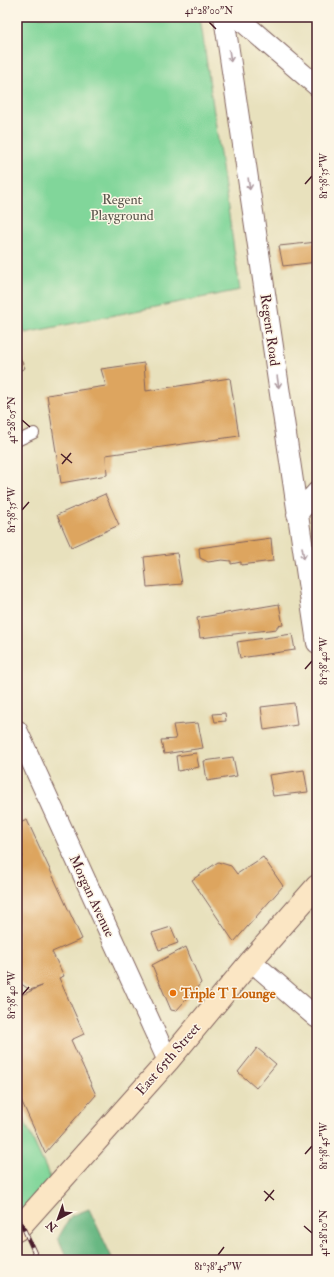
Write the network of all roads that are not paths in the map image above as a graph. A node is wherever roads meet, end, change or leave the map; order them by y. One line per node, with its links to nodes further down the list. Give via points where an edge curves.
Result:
1 (224, 17): 7 (street, Regent Road, one-way to 7)
2 (237, 17): 3 (street)
3 (317, 86)
4 (34, 432): 5 (lane)
5 (17, 441)
6 (317, 492): 7 (street)
7 (297, 514): 8 (street, Regent Road, one-way to 8)
8 (317, 643)
9 (17, 730): 13 (street, Morgan Avenue)
10 (317, 886): 11 (street, East 65th Street)
11 (251, 961): 12 (street); 13 (street, East 65th Street)
12 (317, 1018)
13 (168, 1061): 14 (street, East 65th Street)
14 (17, 1230)

